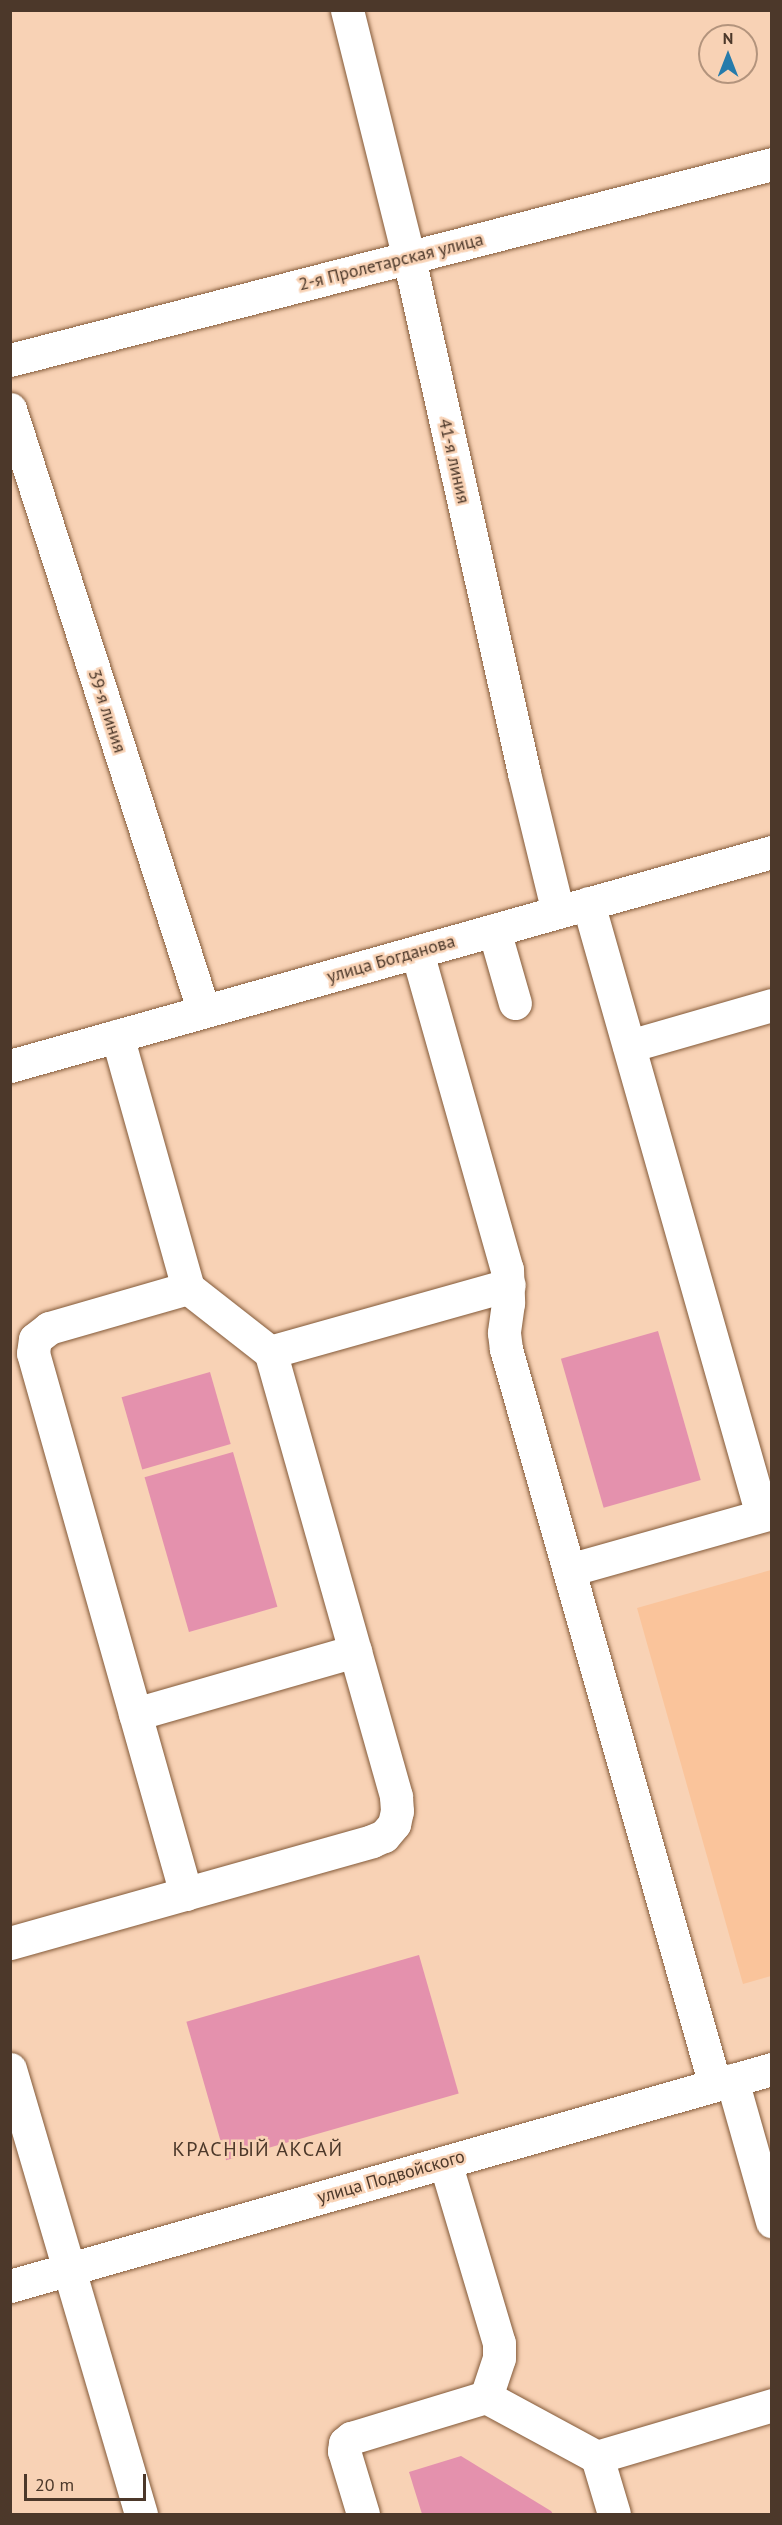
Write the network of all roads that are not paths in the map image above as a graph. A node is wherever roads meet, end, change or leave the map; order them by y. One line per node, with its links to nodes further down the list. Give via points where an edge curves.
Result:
1 (348, 10): 3 (street, 41-я линия)
2 (771, 164): 3 (street, 2-я Пролетарская улица)
3 (408, 258): 4 (street, 2-я Пролетарская улица); 7 (street, 41-я линия, via 524,773)
4 (10, 360)
5 (10, 410): 12 (street, 39-я линия)
6 (771, 852): 7 (street, улица Богданова)
7 (573, 908): 8 (street, улица Богданова); 14 (street, 41-я линия)
8 (494, 930): 9 (street, улица Богданова); 10 (street)
9 (417, 952): 12 (street, улица Богданова); 16 (street)
10 (515, 1003)
11 (771, 1005): 14 (street)
12 (204, 1012): 13 (street, улица Богданова)
13 (117, 1036): 15 (street, улица Богданова); 17 (street)
14 (629, 1046): 19 (street, 41-я линия)
15 (10, 1066)
16 (509, 1285): 18 (street); 20 (street, via 506,1349)
17 (188, 1288): 18 (street); 22 (street, via 49,1328 35,1338 33,1353)
18 (270, 1352): 21 (street)
19 (767, 1514): 20 (street)
20 (569, 1570): 27 (street)
21 (355, 1652): 22 (street); 23 (street, via 396,1797 398,1811 394,1824 384,1836 372,1841)
22 (135, 1714): 23 (street)
23 (186, 1894): 24 (street)
24 (10, 1943)
25 (10, 2069): 30 (street)
26 (771, 2069): 27 (street, улица Подвойского)
27 (723, 2082): 28 (street, улица Подвойского); 29 (street)
28 (445, 2162): 30 (street, улица Подвойского); 32 (street, via 499,2343 499,2358)
29 (771, 2221)
30 (68, 2270): 31 (street, улица Подвойского); 35 (street)
31 (10, 2286)
32 (486, 2397): 34 (street); 36 (street, via 345,2443)
33 (771, 2405): 34 (street)
34 (597, 2457): 37 (street)
35 (141, 2514)
36 (363, 2514)
37 (614, 2514)

